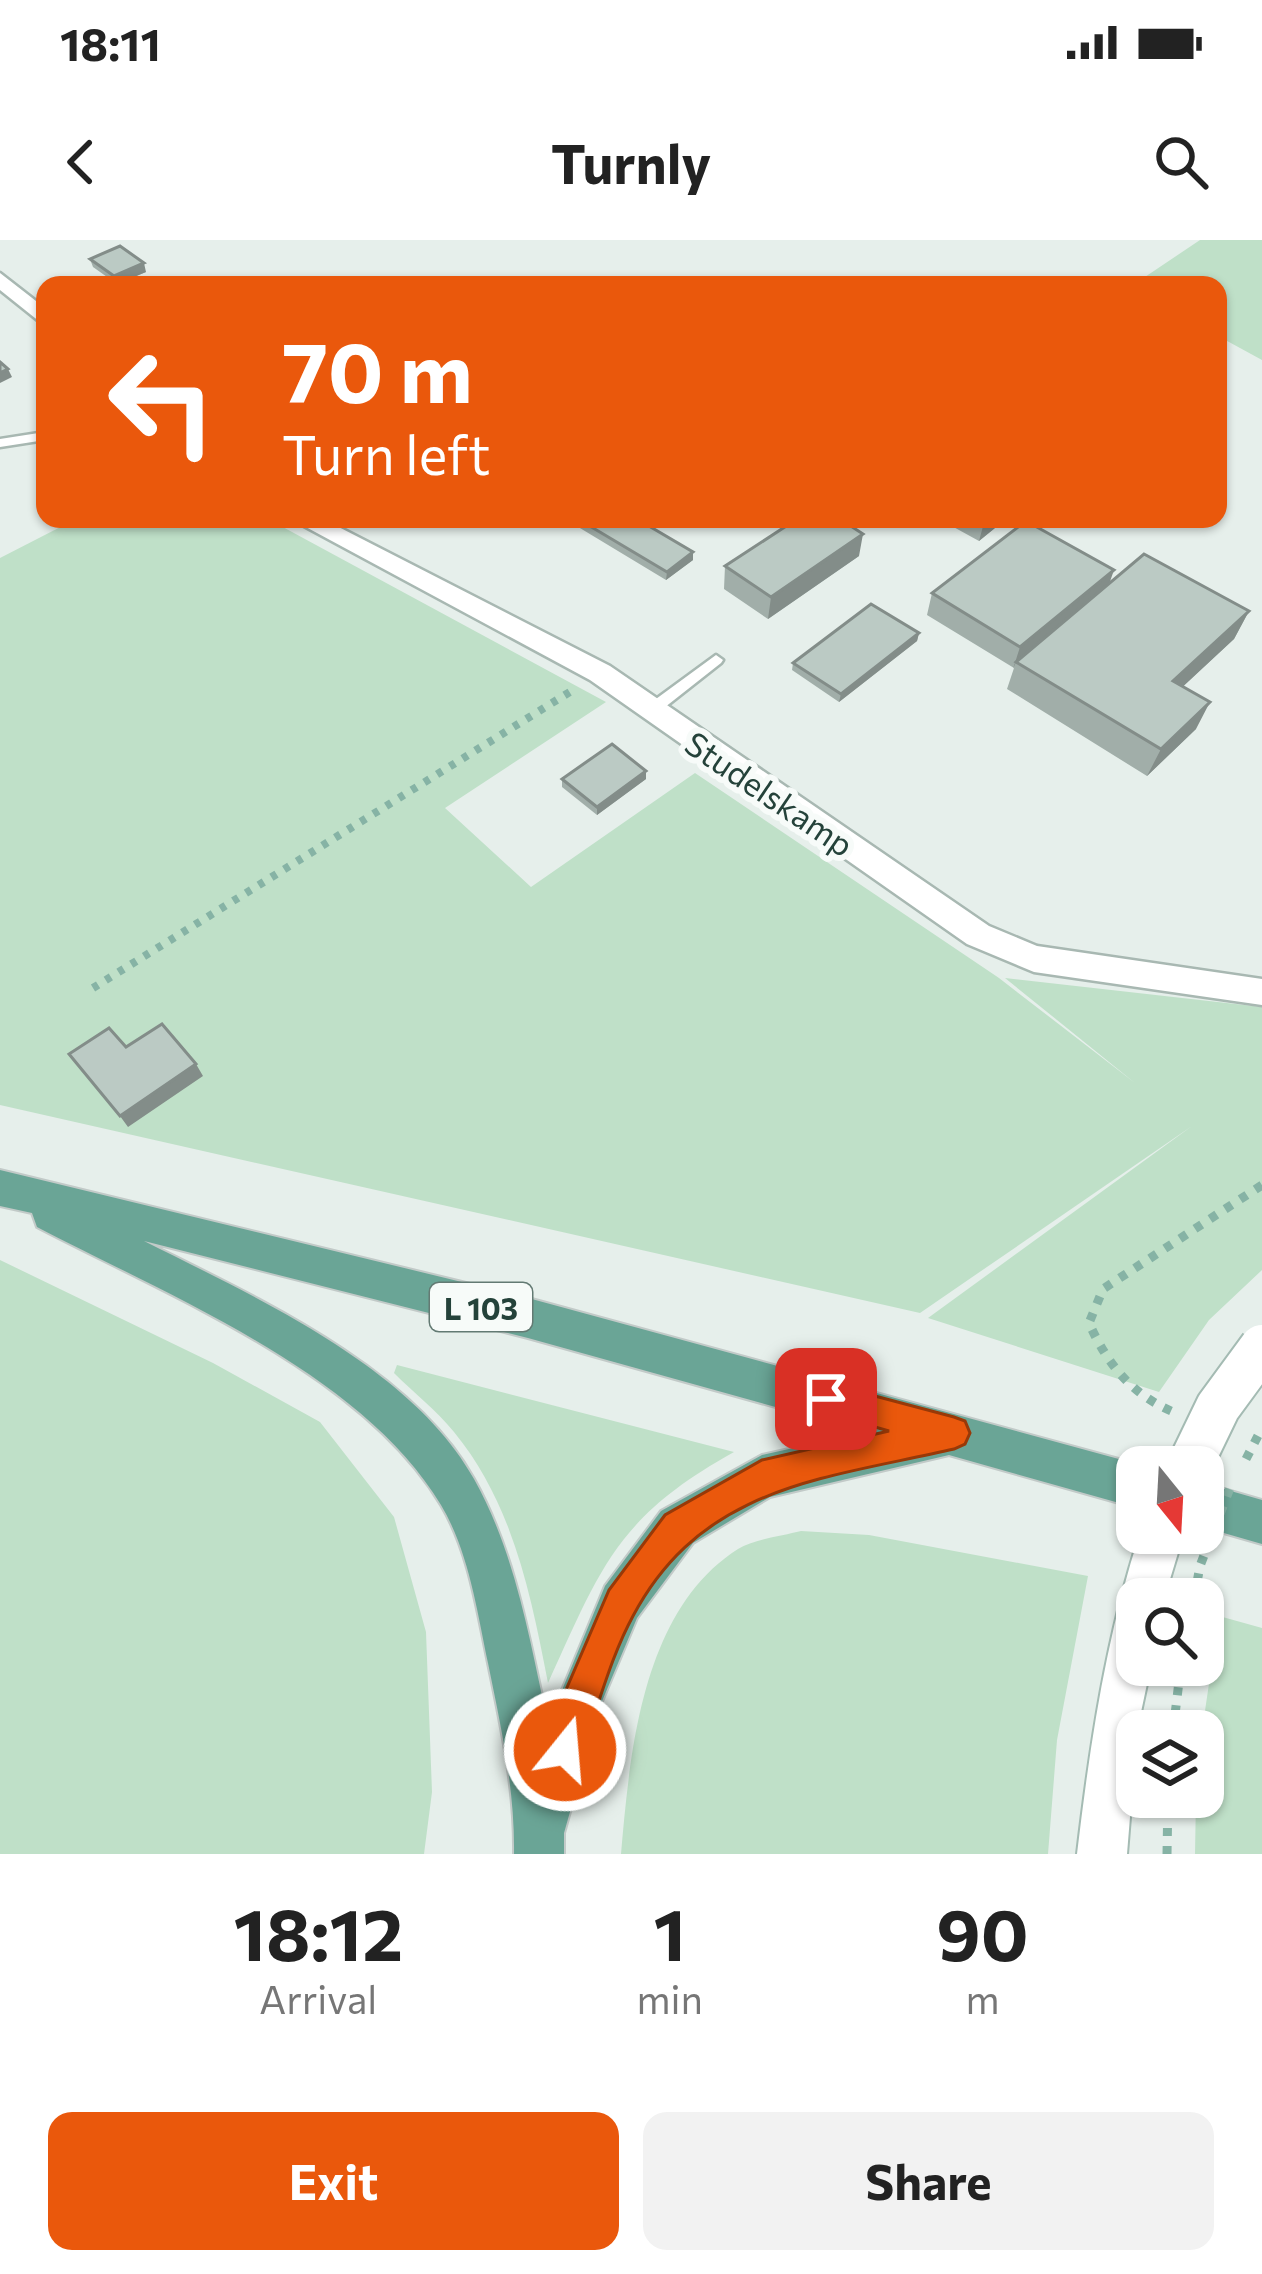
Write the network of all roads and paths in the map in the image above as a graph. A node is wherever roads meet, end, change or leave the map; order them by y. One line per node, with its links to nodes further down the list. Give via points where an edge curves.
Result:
1 (0, 279): 2 (street)
2 (36, 312)
3 (36, 437): 4 (lane)
4 (0, 443)
5 (325, 528): 7 (street, Studelskamp)
6 (716, 660): 8 (lane)
7 (600, 674): 8 (street, Studelskamp); 9 (path)
8 (650, 711): 10 (street, Studelskamp, via 978,935 1034,959)
9 (93, 988)
10 (1262, 992)
11 (1262, 1184): 14 (path, via 1103,1289 1089,1323 1106,1362 1151,1403)
12 (3, 1189): 16 (main road, L 103); 26 (main road, via 345,1375 456,1488 494,1583)
13 (1262, 1347): 19 (street, bridge)
14 (1186, 1416)
15 (1262, 1428): 23 (path, bridge, via 1227,1494)
16 (954, 1433): 20 (main road, L 103); 26 (main road, via 762,1477 676,1527 621,1602 577,1706)
17 (1242, 1436): 18 (path)
18 (1262, 1442)
19 (1199, 1446)
20 (1116, 1480)
21 (1224, 1510): 22 (main road)
22 (1262, 1522)
23 (1198, 1578)
24 (1125, 1686): 27 (street)
25 (1168, 1818): 28 (path)
26 (539, 1846)
27 (1102, 1854)
28 (1167, 1854)

